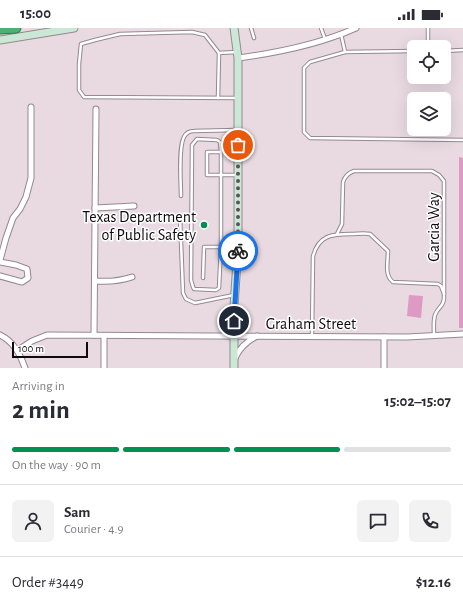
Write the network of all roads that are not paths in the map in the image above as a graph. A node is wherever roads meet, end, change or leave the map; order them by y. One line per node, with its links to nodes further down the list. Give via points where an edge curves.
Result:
1 (0, 28): 2 (highway)
2 (16, 28)
3 (74, 28): 12 (street)
4 (234, 28): 19 (street)
5 (252, 28): 10 (lane)
6 (321, 28): 11 (lane)
7 (356, 28): 9 (street)
8 (428, 28): 13 (lane)
9 (341, 33): 11 (street); 17 (lane)
10 (254, 38)
11 (324, 39): 19 (street, via 266,54)
12 (0, 40)
13 (428, 40)
14 (463, 50): 16 (lane)
15 (407, 51): 17 (lane)
16 (451, 51)
17 (345, 52): 25 (lane, via 310,62 304,68 304,132 310,138)
18 (219, 53): 19 (lane); 20 (lane); 20 (lane, via 204,35 192,32 120,34 81,44 79,64 79,90 84,97)
19 (238, 55): 21 (street)
20 (218, 98): 21 (lane)
21 (238, 98): 24 (street)
22 (31, 107): 36 (street, via 31,178 26,197 13,218)
23 (96, 109): 31 (street)
24 (238, 130): 28 (street); 29 (lane, via 190,131 187,134 181,150)
25 (463, 140)
26 (221, 152): 27 (lane); 27 (lane, via 207,152 207,175); 34 (lane, via 220,142 217,140 197,140 192,144 191,280 194,288 219,288)
27 (221, 175): 28 (lane); 34 (lane)
28 (238, 175): 35 (street)
29 (181, 196)
30 (134, 206): 31 (street)
31 (95, 208): 40 (street)
32 (180, 216): 42 (lane, via 183,293 186,299 195,303)
33 (336, 234): 41 (lane, Garcia Way, via 370,234 388,251 388,274 393,282 438,284); 41 (lane, Garcia Way, via 342,224 343,182 350,172 435,172 444,181); 50 (lane, Garcia Way, via 318,243 313,256)
34 (221, 247): 35 (lane); 39 (lane, via 204,247)
35 (238, 247): 42 (street)
36 (0, 261): 37 (street, via 27,269 28,278 22,282)
37 (0, 276)
38 (132, 277): 40 (street, via 123,280)
39 (203, 278)
40 (95, 281): 44 (street)
41 (444, 294): 45 (lane, Garcia Way, via 443,304 435,316)
42 (235, 295): 48 (street)
43 (463, 334): 45 (street, Graham Street)
44 (94, 335): 47 (street, Graham Street); 52 (street, Graham Street, via 47,335)
45 (434, 335): 51 (street, Graham Street)
46 (0, 336): 52 (street, via 8,339)
47 (104, 336): 48 (street, Graham Street); 55 (street)
48 (234, 336): 49 (street, Graham Street); 53 (street)
49 (258, 336): 50 (street, Graham Street); 53 (street, via 239,350)
50 (312, 336): 51 (street, Graham Street)
51 (384, 337): 56 (street)
52 (18, 350): 54 (street)
53 (234, 364)
54 (25, 368)
55 (104, 368)
56 (384, 368)

